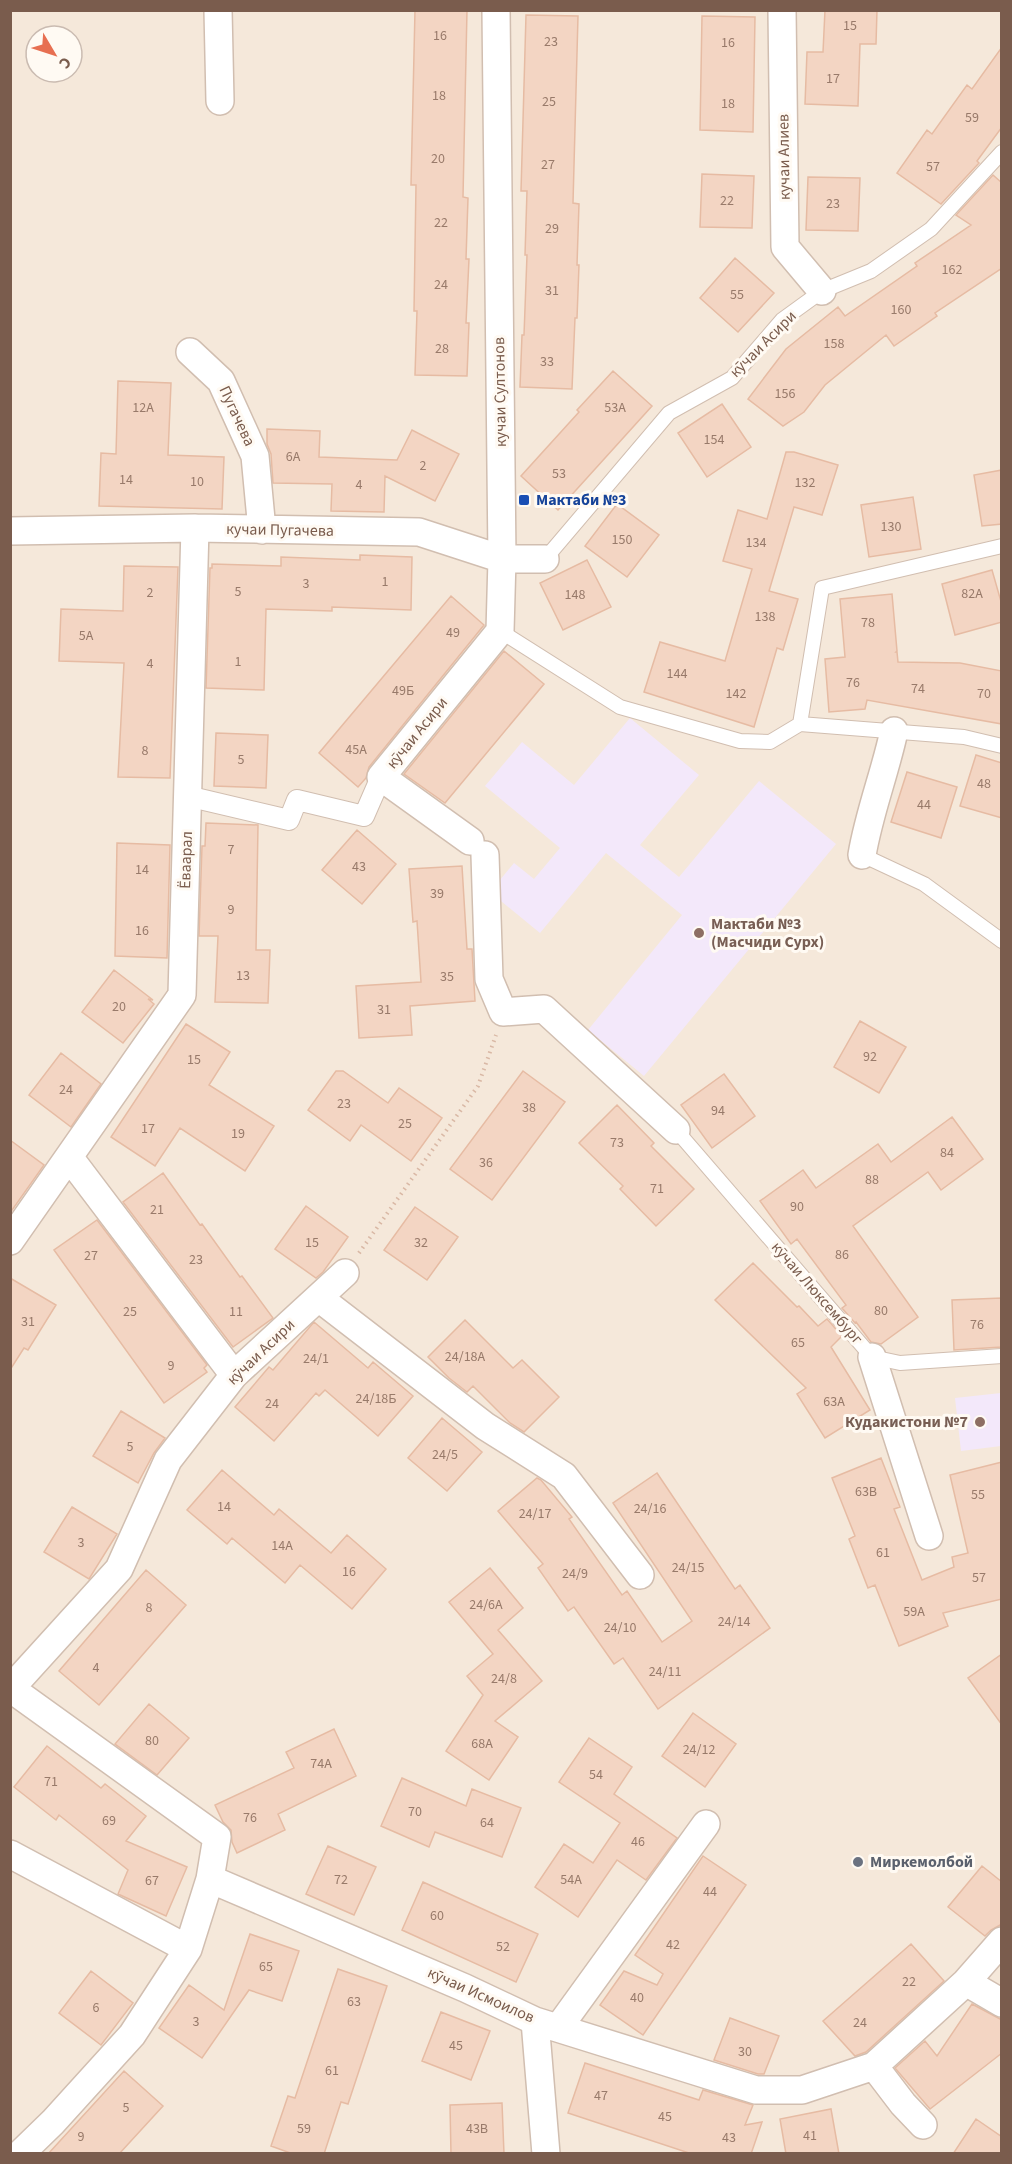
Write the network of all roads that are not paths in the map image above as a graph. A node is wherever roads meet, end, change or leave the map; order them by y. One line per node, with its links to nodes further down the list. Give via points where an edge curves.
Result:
1 (218, 10): 4 (street)
2 (496, 10): 12 (street, кучаи Султонов)
3 (782, 10): 6 (street, кучаи Алиев, via 786,247)
4 (220, 101)
5 (1002, 152): 6 (lane, кӯчаи Асири, via 931,229 871,271)
6 (822, 291): 13 (lane, кӯчаи Асири, via 782,320 732,378 669,413)
7 (190, 352): 9 (street, Пугачева, via 221,381 255,456)
8 (195, 528): 9 (street, кучаи Пугачева); 10 (street, кучаи Пугачева); 19 (street, Ёваарал)
9 (262, 530): 12 (street, кучаи Пугачева, via 419,532)
10 (10, 531)
11 (1002, 546): 15 (lane, via 822,588)
12 (502, 559): 13 (street, кучаи Пугачева); 14 (street, кучаи Султонов)
13 (545, 559)
14 (500, 631): 15 (lane, via 620,707 740,741 770,742); 18 (street, кӯчаи Асири)
15 (800, 724): 16 (lane)
16 (894, 731): 17 (lane, via 964,737); 20 (street)
17 (1002, 746)
18 (381, 777): 19 (street, via 364,816 297,800 289,820); 22 (street, кӯчаи Асири, via 478,848 489,979 503,1012 544,1009)
19 (188, 796): 23 (street, Ёваарал, via 182,994)
20 (862, 855): 21 (lane, via 924,884)
21 (1002, 941)
22 (676, 1130): 28 (lane, кӯчаи Люксембург)
23 (69, 1157): 24 (street, Ёваарал); 29 (street)
24 (10, 1241)
25 (345, 1273): 26 (street, кӯчаи Асири)
26 (319, 1298): 29 (street, кӯчаи Асири); 31 (street, via 485,1426 564,1476)
27 (1002, 1356): 28 (lane, кӯчаи Люксембург, via 900,1363)
28 (872, 1357): 30 (street)
29 (234, 1375): 32 (street, кӯчаи Асири, via 168,1460 119,1569)
30 (929, 1536)
31 (640, 1575)
32 (11, 1688): 35 (street, via 217,1837)
33 (706, 1824): 40 (street)
34 (10, 1854): 37 (street)
35 (210, 1879): 37 (street); 40 (street, кӯчаи Исмоилов)
36 (1002, 1941): 38 (street, кӯчаи Исмоилов)
37 (188, 1949): 43 (street, via 132,2035)
38 (966, 1982): 39 (street); 41 (street, кӯчаи Исмоилов)
39 (1002, 2003)
40 (547, 2024): 41 (street, кӯчаи Исмоилов, via 756,2090 802,2090); 44 (street)
41 (874, 2066): 42 (street)
42 (923, 2124)
43 (20, 2154)
44 (546, 2154)

